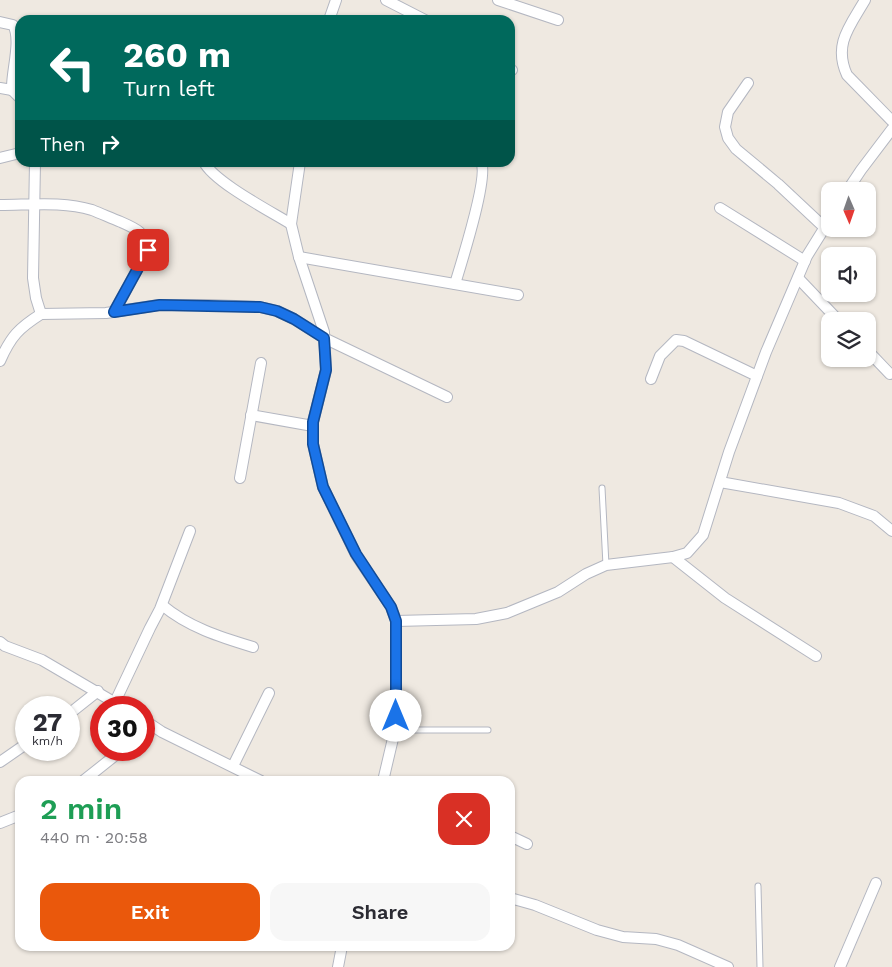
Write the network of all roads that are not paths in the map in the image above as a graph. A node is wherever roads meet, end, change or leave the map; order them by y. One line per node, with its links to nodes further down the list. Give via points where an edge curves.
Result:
1 (336, 0): 6 (street)
2 (386, 0): 7 (street)
3 (498, 0): 5 (street)
4 (865, 0): 16 (street, via 844,37 840,53 847,75)
5 (515, 3): 8 (street)
6 (332, 15)
7 (414, 15)
8 (558, 20)
9 (0, 22): 10 (street)
10 (15, 28)
11 (15, 51): 14 (street)
12 (748, 83): 28 (street, via 728,112 725,127 728,138 736,149)
13 (0, 88): 14 (street)
14 (12, 90): 15 (street)
15 (15, 93)
16 (892, 121)
17 (892, 129): 24 (street)
18 (15, 154): 19 (street)
19 (0, 158)
20 (35, 167): 26 (street)
21 (206, 167): 29 (street, via 220,180)
22 (299, 167): 29 (street)
23 (483, 167): 34 (street)
24 (854, 182)
25 (0, 205): 26 (street)
26 (34, 205): 36 (street, via 91,210 144,236 148,250); 38 (street, via 33,278)
27 (720, 208): 32 (street)
28 (821, 218)
29 (291, 224): 31 (street)
30 (821, 233): 32 (street)
31 (299, 257): 34 (street); 39 (street)
32 (805, 261): 33 (street)
33 (798, 278): 37 (street); 44 (street)
34 (455, 284): 35 (street)
35 (518, 294)
36 (114, 312): 38 (street); 39 (street, via 160,305 260,307 294,319)
37 (830, 312)
38 (41, 314): 41 (street, via 13,335)
39 (324, 338): 46 (street); 48 (street, via 326,370)
40 (876, 359): 43 (street)
41 (0, 361)
42 (261, 363): 47 (street)
43 (890, 374)
44 (757, 376): 45 (street, via 676,340 660,356); 50 (street)
45 (651, 379)
46 (447, 397)
47 (251, 415): 48 (street); 49 (street)
48 (313, 426): 57 (street, via 313,444 323,487 356,554 391,607)
49 (240, 478)
50 (720, 482): 53 (street, via 839,503 874,516); 54 (street, via 703,535 687,553)
51 (602, 488): 55 (lane)
52 (190, 531): 56 (street)
53 (892, 531)
54 (673, 557): 55 (street); 60 (street, via 725,598)
55 (606, 565): 57 (street, via 558,592 507,613 476,619)
56 (162, 605): 59 (street, via 189,624); 64 (street)
57 (396, 621): 67 (street)
58 (2, 646): 61 (street, via 42,660)
59 (252, 647)
60 (816, 656)
61 (98, 692): 63 (street); 65 (street)
62 (269, 693): 72 (street)
63 (105, 696)
64 (124, 696)
65 (80, 706)
66 (155, 729): 72 (street)
67 (395, 730): 68 (lane); 75 (street)
68 (488, 730)
69 (15, 752): 71 (street)
70 (108, 761): 73 (street)
71 (0, 762)
72 (233, 766): 74 (street)
73 (89, 776)
74 (252, 776)
75 (387, 776)
76 (15, 817): 77 (street)
77 (0, 822)
78 (515, 838): 79 (street)
79 (527, 844)
80 (876, 883): 87 (street)
81 (758, 886): 86 (lane)
82 (515, 899): 85 (street, via 597,930 678,945)
83 (341, 951): 84 (street)
84 (338, 967)
85 (728, 967)
86 (760, 967)
87 (840, 967)

